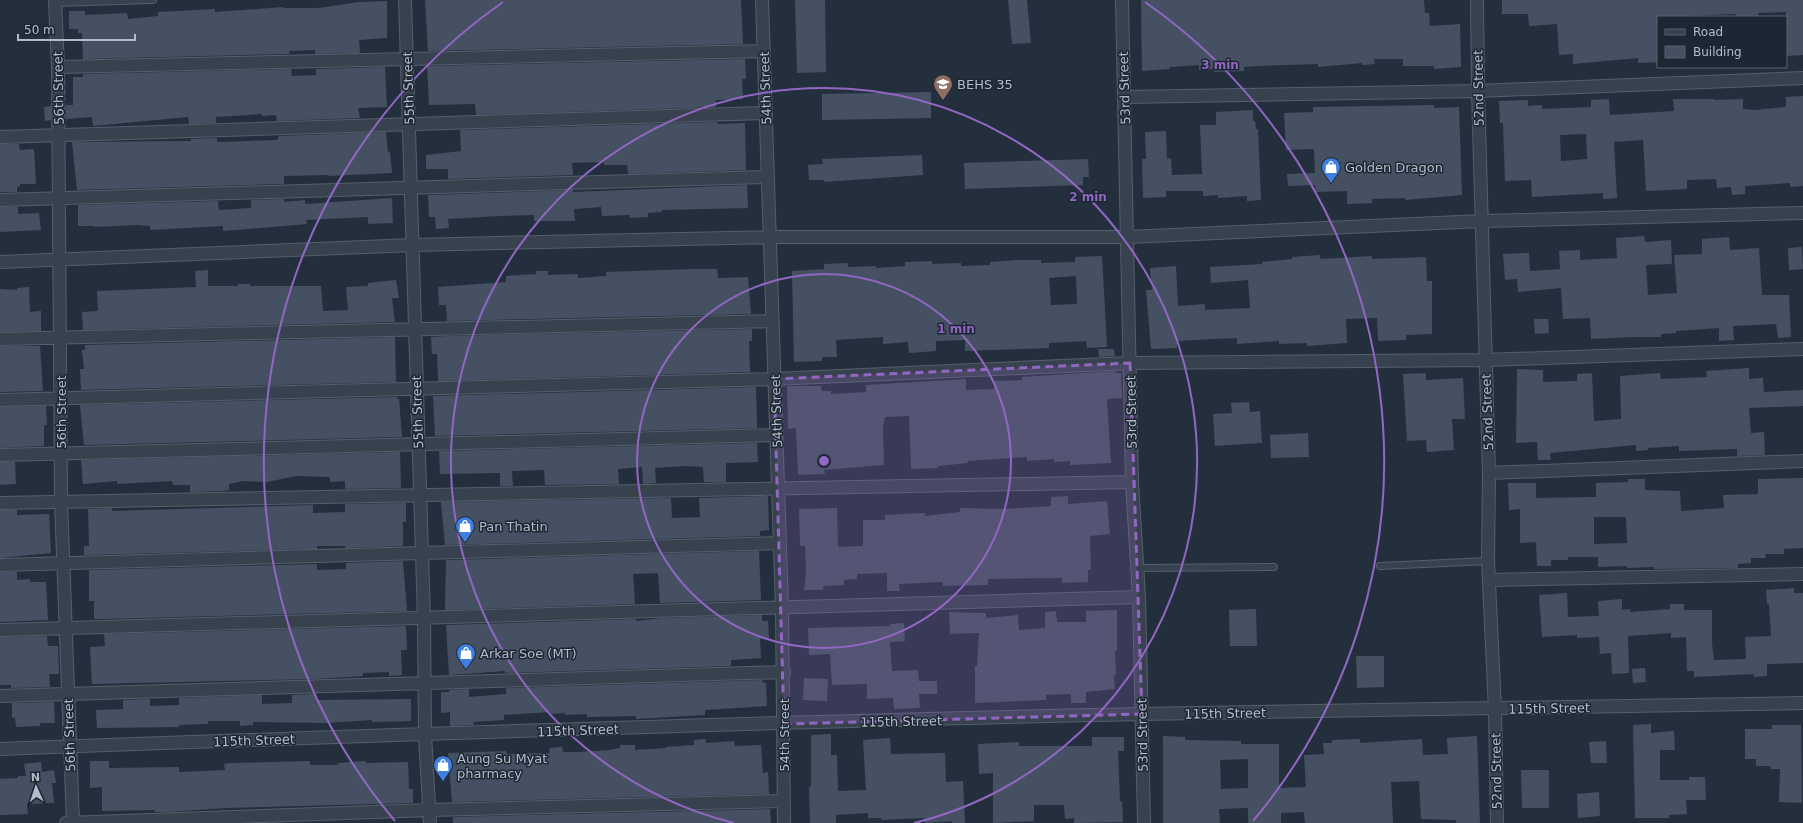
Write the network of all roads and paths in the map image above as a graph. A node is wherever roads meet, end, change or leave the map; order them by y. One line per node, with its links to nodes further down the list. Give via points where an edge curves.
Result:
1 (153, 0): 6 (lane)
2 (405, 0): 8 (street, 55th Street)
3 (762, 0): 7 (street, 54th Street)
4 (1122, 0): 12 (street, 53rd Street)
5 (1477, 0): 11 (street, 52nd Street)
6 (55, 2): 9 (street, 56th Street)
7 (764, 51): 8 (street); 13 (street, 54th Street)
8 (407, 60): 9 (street); 14 (street, 55th Street)
9 (58, 68): 15 (street, 56th Street)
10 (1803, 78): 11 (street)
11 (1478, 91): 12 (street); 22 (street, 52nd Street)
12 (1124, 98): 24 (street, 53rd Street)
13 (766, 113): 14 (street); 17 (street, 54th Street)
14 (409, 123): 15 (street); 18 (street, 55th Street)
15 (58, 135): 16 (street); 19 (street, 56th Street)
16 (0, 138)
17 (768, 177): 18 (street); 23 (street, 54th Street)
18 (411, 188): 19 (street); 25 (street, 55th Street)
19 (58, 198): 20 (street); 26 (street, 56th Street)
20 (0, 200)
21 (1803, 213): 22 (street)
22 (1482, 221): 24 (street); 33 (street, 52nd Street)
23 (770, 237): 24 (street); 25 (street); 28 (street, 54th Street)
24 (1128, 237): 34 (street, 53rd Street)
25 (412, 245): 26 (street); 29 (street, 55th Street)
26 (58, 259): 27 (street); 30 (street, 56th Street)
27 (0, 262)
28 (773, 321): 29 (street); 35 (street, 54th Street)
29 (415, 330): 30 (street); 36 (street, 55th Street)
30 (61, 338): 31 (street); 37 (street, 56th Street)
31 (0, 339)
32 (1803, 349): 33 (street)
33 (1485, 360): 34 (street); 44 (street, 52nd Street)
34 (1130, 363): 35 (street); 45 (street, 53rd Street)
35 (774, 379): 36 (street); 39 (street, 54th Street)
36 (417, 389): 37 (street); 40 (street, 55th Street)
37 (62, 397): 38 (street); 41 (street, 56th Street)
38 (0, 400)
39 (776, 435): 40 (street); 46 (street, 54th Street)
40 (418, 446): 41 (street); 47 (street, 55th Street)
41 (61, 453): 42 (street); 48 (street, 56th Street)
42 (0, 455)
43 (1803, 461): 44 (street)
44 (1489, 473): 52 (street, 52nd Street)
45 (1132, 482): 46 (street); 57 (street, 53rd Street)
46 (778, 488): 47 (street); 50 (street, 54th Street)
47 (420, 495): 48 (street); 51 (street, 55th Street)
48 (61, 501): 49 (street); 53 (street, 56th Street)
49 (0, 503)
50 (780, 543): 51 (street); 61 (street, 54th Street)
51 (422, 554): 53 (street); 62 (street, 55th Street)
52 (1488, 561): 55 (lane); 59 (street, 52nd Street)
53 (64, 562): 54 (street); 63 (street, 56th Street)
54 (0, 565)
55 (1380, 566)
56 (1274, 567): 57 (lane)
57 (1138, 568): 60 (street, 53rd Street)
58 (1803, 574): 59 (street)
59 (1490, 580): 70 (street, 52nd Street)
60 (1139, 597): 61 (street); 71 (street, 53rd Street)
61 (782, 608): 62 (street); 65 (street, 54th Street)
62 (424, 619): 63 (street); 66 (street, 55th Street)
63 (66, 629): 64 (street); 67 (street, 56th Street)
64 (0, 630)
65 (784, 672): 66 (street); 72 (street, 54th Street)
66 (425, 682): 67 (street); 73 (street, 55th Street)
67 (68, 694): 68 (street); 74 (street, 56th Street)
68 (0, 696)
69 (1803, 703): 70 (street, 115th Street)
70 (1495, 710): 71 (street, 115th Street); 83 (street, 52nd Street)
71 (1142, 714): 72 (street, 115th Street); 82 (street, 53rd Street)
72 (784, 724): 73 (street, 115th Street); 76 (street, 54th Street)
73 (425, 735): 74 (street, 115th Street); 77 (street, 55th Street)
74 (69, 746): 75 (street, 115th Street); 79 (street, 56th Street)
75 (0, 749)
76 (783, 801): 77 (street); 81 (street, 54th Street)
77 (430, 810): 79 (street); 80 (street, 55th Street)
78 (66, 823): 79 (street)
79 (73, 823)
80 (430, 823)
81 (784, 823)
82 (1144, 823)
83 (1497, 823)

